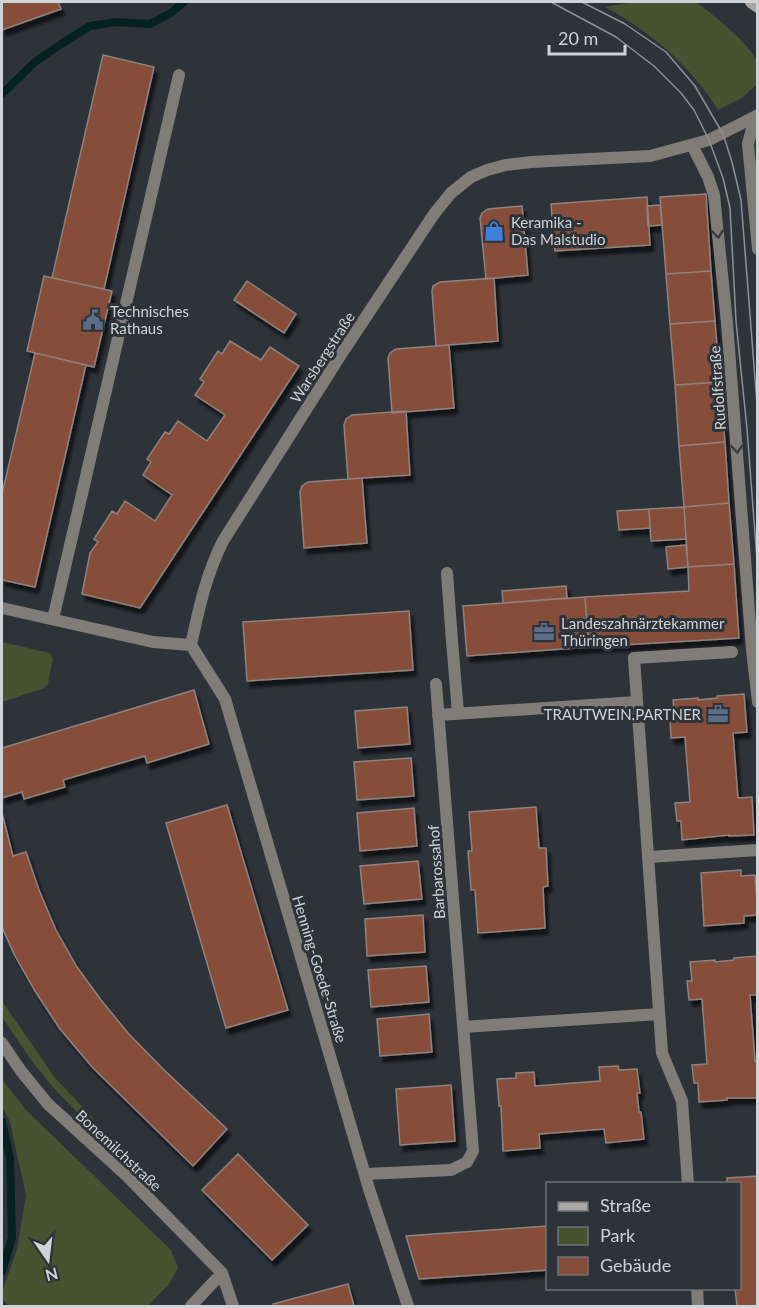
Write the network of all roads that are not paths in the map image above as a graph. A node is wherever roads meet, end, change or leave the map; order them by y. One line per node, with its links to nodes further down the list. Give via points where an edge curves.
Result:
1 (752, 2): 2 (main road)
2 (758, 8)
3 (179, 75): 9 (street)
4 (756, 116): 5 (street); 6 (street, via 748,144)
5 (692, 145): 10 (street, Warsbergstraße, via 650,156 506,165 471,177 451,193 340,356 223,541 211,565); 14 (street, Rudolfstraße, one-way to 14, via 714,195)
6 (758, 249)
7 (447, 573): 15 (street)
8 (2, 608): 9 (street)
9 (54, 620): 10 (street, via 153,642)
10 (191, 645): 22 (street, Henning-Goede-Straße, via 225,699)
11 (732, 652): 13 (street, via 634,658)
12 (436, 684): 16 (street, Barbarossahof)
13 (637, 702): 15 (street); 18 (street)
14 (758, 702)
15 (458, 713): 16 (street)
16 (438, 715): 20 (street, Barbarossahof)
17 (758, 850): 18 (street)
18 (649, 857): 19 (street)
19 (659, 1014): 20 (street); 23 (street, via 662,1053 682,1101)
20 (463, 1027): 22 (street, Barbarossahof, via 473,1152 467,1162 451,1170)
21 (2, 1043): 24 (street, Bonemilchstraße, via 48,1104 126,1175)
22 (366, 1174): 28 (street, Henning-Goede-Straße)
23 (688, 1182)
24 (222, 1274): 26 (street); 27 (street)
25 (697, 1290): 29 (street)
26 (191, 1306)
27 (233, 1306)
28 (408, 1306)
29 (698, 1306)

